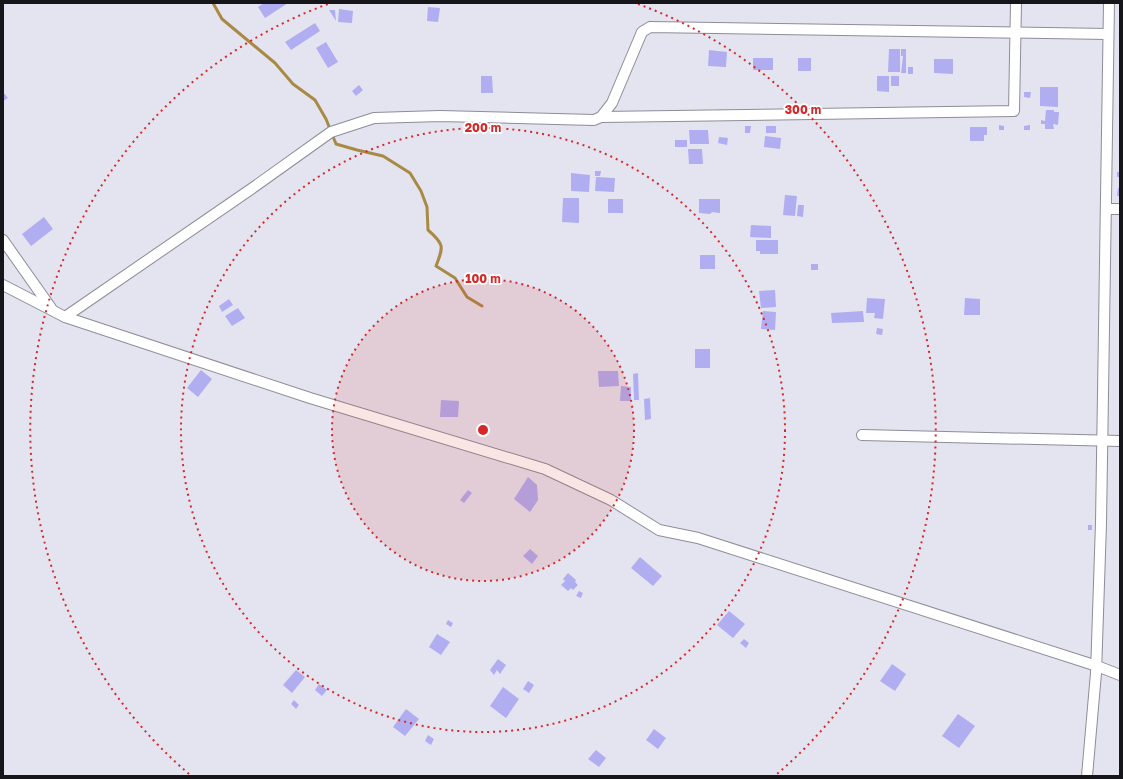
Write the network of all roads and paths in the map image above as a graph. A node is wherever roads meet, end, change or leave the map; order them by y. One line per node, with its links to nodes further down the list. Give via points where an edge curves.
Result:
1 (1016, 3): 3 (street)
2 (1109, 3): 4 (street)
3 (1015, 33): 4 (street); 5 (street, via 650,27 642,32 612,103); 5 (street, via 1014,111)
4 (1108, 34): 6 (street)
5 (601, 117): 11 (street, via 594,120 440,116 374,118 331,132)
6 (1106, 209): 7 (street); 13 (street)
7 (1120, 209)
8 (3, 240): 10 (street)
9 (3, 285): 10 (street)
10 (52, 310): 11 (street)
11 (65, 317): 15 (street, via 310,398 545,469 611,500 659,530 698,538)
12 (862, 435): 13 (street)
13 (1102, 441): 14 (street); 15 (street)
14 (1120, 441)
15 (1096, 666): 16 (street); 17 (street)
16 (1120, 676)
17 (1088, 776)

